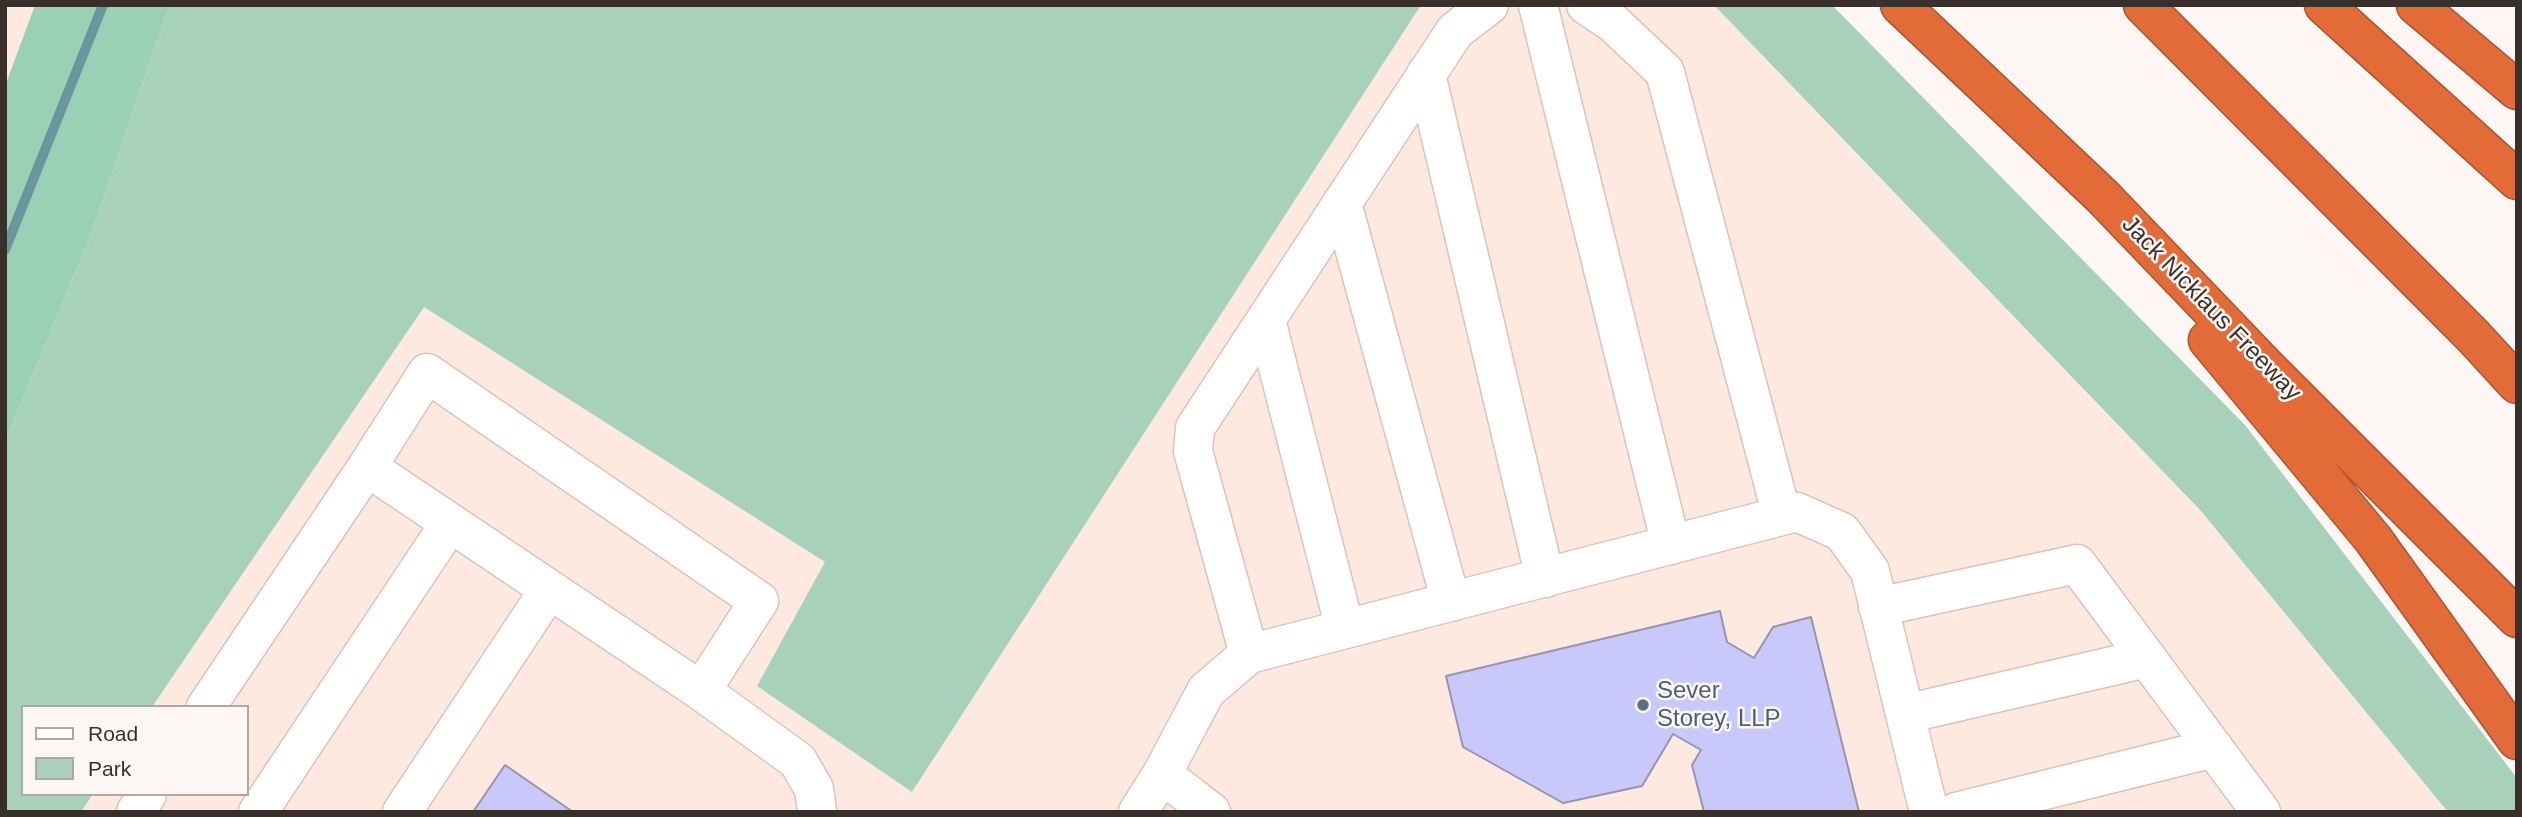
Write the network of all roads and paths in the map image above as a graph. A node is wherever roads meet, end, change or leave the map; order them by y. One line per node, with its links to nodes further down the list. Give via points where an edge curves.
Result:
1 (1489, 5): 8 (lane, via 1455,31)
2 (1538, 5): 18 (lane)
3 (1586, 5): 16 (lane, via 1613,23 1665,72)
4 (1900, 5): 10 (highway, Jack Nicklaus Freeway)
5 (2143, 5): 14 (highway)
6 (2325, 5): 11 (highway)
7 (2416, 5): 9 (highway)
8 (1426, 74): 12 (lane); 19 (lane)
9 (2517, 90)
10 (2041, 139): 23 (highway, Jack Nicklaus Freeway); 30 (highway, via 2373,539)
11 (2517, 180)
12 (1342, 204): 13 (lane); 21 (lane)
13 (1266, 320): 24 (lane); 25 (lane, via 1195,428 1194,451)
14 (2517, 384)
15 (367, 467): 17 (lane); 27 (lane, via 427,373 759,601); 28 (lane)
16 (1782, 516): 18 (lane); 22 (lane, via 1797,512 1842,532 1870,571)
17 (450, 523): 20 (lane); 35 (lane)
18 (1671, 545): 19 (lane)
19 (1545, 578): 21 (lane)
20 (549, 590): 27 (lane); 36 (lane)
21 (1451, 602): 24 (lane)
22 (1878, 607): 26 (lane, via 2077,564); 29 (lane)
23 (2517, 618)
24 (1345, 629): 25 (lane)
25 (1249, 654): 32 (lane, via 1206,691)
26 (2147, 659): 29 (lane); 31 (lane)
27 (701, 691): 37 (lane, via 798,761 814,789)
28 (207, 705)
29 (1905, 714): 40 (lane)
30 (2517, 740)
31 (2214, 748): 41 (lane); 42 (lane)
32 (1161, 774): 38 (lane); 39 (lane)
33 (146, 796): 34 (lane)
34 (135, 812)
35 (258, 812)
36 (402, 812)
37 (817, 812)
38 (1138, 812)
39 (1211, 812)
40 (1929, 812)
41 (1956, 812)
42 (2261, 812)

